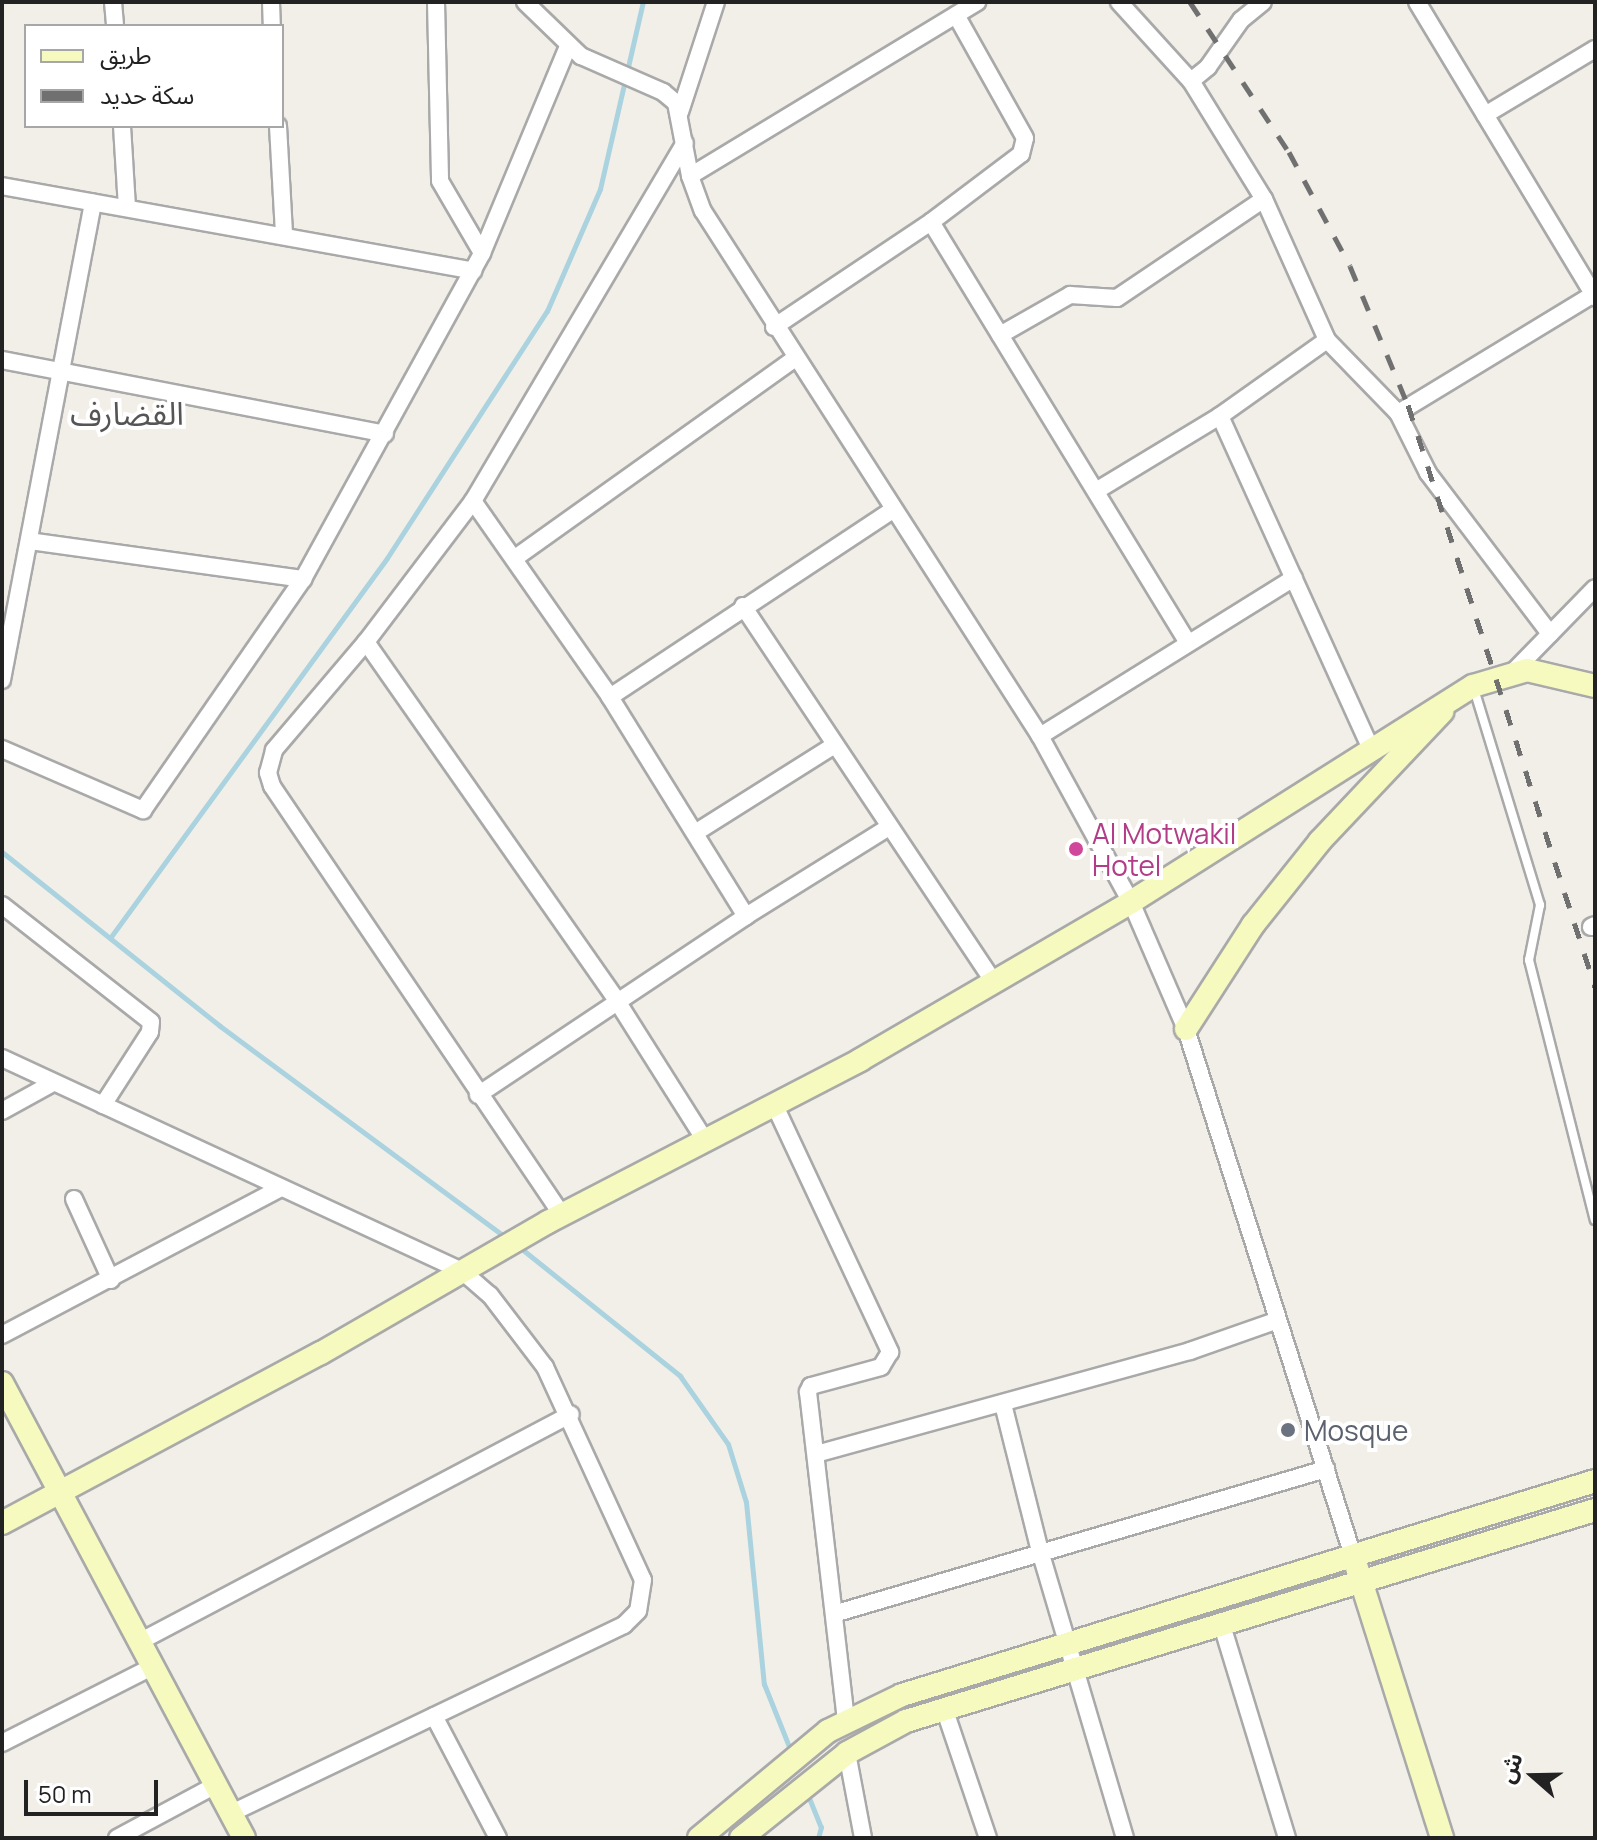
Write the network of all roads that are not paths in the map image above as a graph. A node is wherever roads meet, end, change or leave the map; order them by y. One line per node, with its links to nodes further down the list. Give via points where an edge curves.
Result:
1 (113, 2): 11 (street)
2 (271, 2): 12 (street)
3 (436, 2): 28 (street, via 440,181)
4 (525, 2): 13 (street)
5 (716, 2): 16 (street)
6 (977, 2): 10 (street)
7 (1119, 2): 15 (street)
8 (1263, 2): 15 (street, via 1241,20 1208,67)
9 (1417, 2): 17 (street)
10 (956, 15): 21 (street); 26 (street, via 1025,146 1014,164)
11 (115, 24)
12 (272, 24)
13 (568, 46): 16 (street, via 601,67 663,92); 28 (street)
14 (1595, 49): 17 (street)
15 (1191, 81): 23 (street)
16 (680, 112): 20 (street)
17 (1485, 115): 30 (street)
18 (122, 128): 25 (street)
19 (278, 128): 27 (street)
20 (685, 143): 21 (street); 41 (street)
21 (690, 176): 31 (street, via 703,211)
22 (2, 186): 24 (street)
23 (1264, 199): 32 (street, via 1117,298 1070,295); 33 (street)
24 (93, 203): 25 (street); 36 (street)
25 (127, 207): 27 (street)
26 (931, 222): 31 (street); 32 (street)
27 (284, 235): 29 (street)
28 (482, 253): 29 (street)
29 (473, 271): 39 (street)
30 (1594, 295): 37 (street)
31 (774, 327): 34 (street)
32 (1000, 335): 40 (street)
33 (1327, 340): 37 (street); 38 (street)
34 (794, 359): 42 (street); 44 (street)
35 (2, 360): 36 (street)
36 (58, 371): 39 (street); 43 (street)
37 (1398, 413): 49 (street, via 1428,473)
38 (1220, 416): 40 (street); 45 (street)
39 (385, 434): 46 (street)
40 (1096, 491): 51 (street)
41 (473, 501): 44 (street); 50 (street)
42 (893, 510): 48 (street); 58 (street)
43 (29, 541): 46 (street); 53 (street)
44 (515, 558): 56 (street)
45 (1294, 578): 51 (street); 60 (street)
46 (303, 579): 61 (street, via 143,810)
47 (1595, 588): 49 (street)
48 (743, 606): 56 (street); 59 (street)
49 (1550, 634): 52 (street)
50 (366, 642): 68 (street); 72 (street, via 274,750 268,773)
51 (1187, 642): 58 (street)
52 (1513, 672): 54 (street); 55 (street)
53 (2, 680)
54 (1473, 686): 57 (street); 80 (lane, via 1540,905 1529,960)
55 (1595, 686)
56 (610, 697): 63 (street)
57 (1454, 699): 60 (street); 69 (street, via 1320,841 1253,925)
58 (1040, 736): 64 (street)
59 (835, 745): 62 (street); 63 (street)
60 (1370, 747): 64 (street)
61 (2, 749)
62 (889, 827): 66 (street); 67 (street)
63 (695, 833): 66 (street)
64 (1131, 902): 67 (street); 69 (street)
65 (2, 905): 73 (street, via 151,1022 150,1032)
66 (746, 916): 68 (street)
67 (994, 983): 74 (street)
68 (617, 1001): 72 (street); 76 (street)
69 (1186, 1029): 83 (street)
70 (2, 1058): 71 (street)
71 (53, 1083): 73 (street); 75 (street)
72 (478, 1095): 79 (street)
73 (103, 1105): 77 (street)
74 (775, 1106): 76 (street); 88 (street, via 890,1352 881,1367 809,1389)
75 (2, 1111)
76 (705, 1140): 79 (street)
77 (281, 1188): 81 (street); 82 (street)
78 (74, 1199): 82 (street)
79 (555, 1218): 81 (street)
80 (1595, 1220)
81 (471, 1265): 87 (street); 91 (street)
82 (111, 1280): 84 (street)
83 (1278, 1320): 86 (street); 89 (street)
84 (2, 1335)
85 (2, 1383): 91 (street)
86 (1003, 1404): 88 (street); 94 (street)
87 (571, 1414): 99 (street); 104 (street, via 643,1580 638,1611 624,1625)
88 (816, 1454): 97 (street)
89 (1326, 1469): 94 (street); 95 (street)
90 (1595, 1481): 95 (street)
91 (58, 1494): 93 (street); 99 (street)
92 (1595, 1510): 96 (street)
93 (2, 1523)
94 (1040, 1551): 97 (street); 100 (street)
95 (1352, 1553): 96 (street); 100 (street)
96 (1360, 1579): 98 (street); 119 (street)
97 (837, 1613): 105 (street)
98 (1221, 1622): 102 (street); 118 (street)
99 (139, 1642): 101 (street)
100 (1067, 1643): 102 (street); 105 (street, via 902,1695)
101 (152, 1667): 106 (street); 108 (street)
102 (1073, 1669): 103 (street); 117 (street)
103 (944, 1708): 107 (street); 116 (street)
104 (434, 1716): 109 (street); 112 (street)
105 (846, 1720): 113 (street)
106 (2, 1743)
107 (847, 1753): 114 (street); 115 (street)
108 (216, 1785): 109 (street); 110 (street)
109 (231, 1813): 111 (street)
110 (117, 1838)
111 (244, 1838)
112 (498, 1838)
113 (699, 1838)
114 (742, 1838)
115 (863, 1838)
116 (988, 1838)
117 (1125, 1838)
118 (1287, 1838)
119 (1442, 1838)

